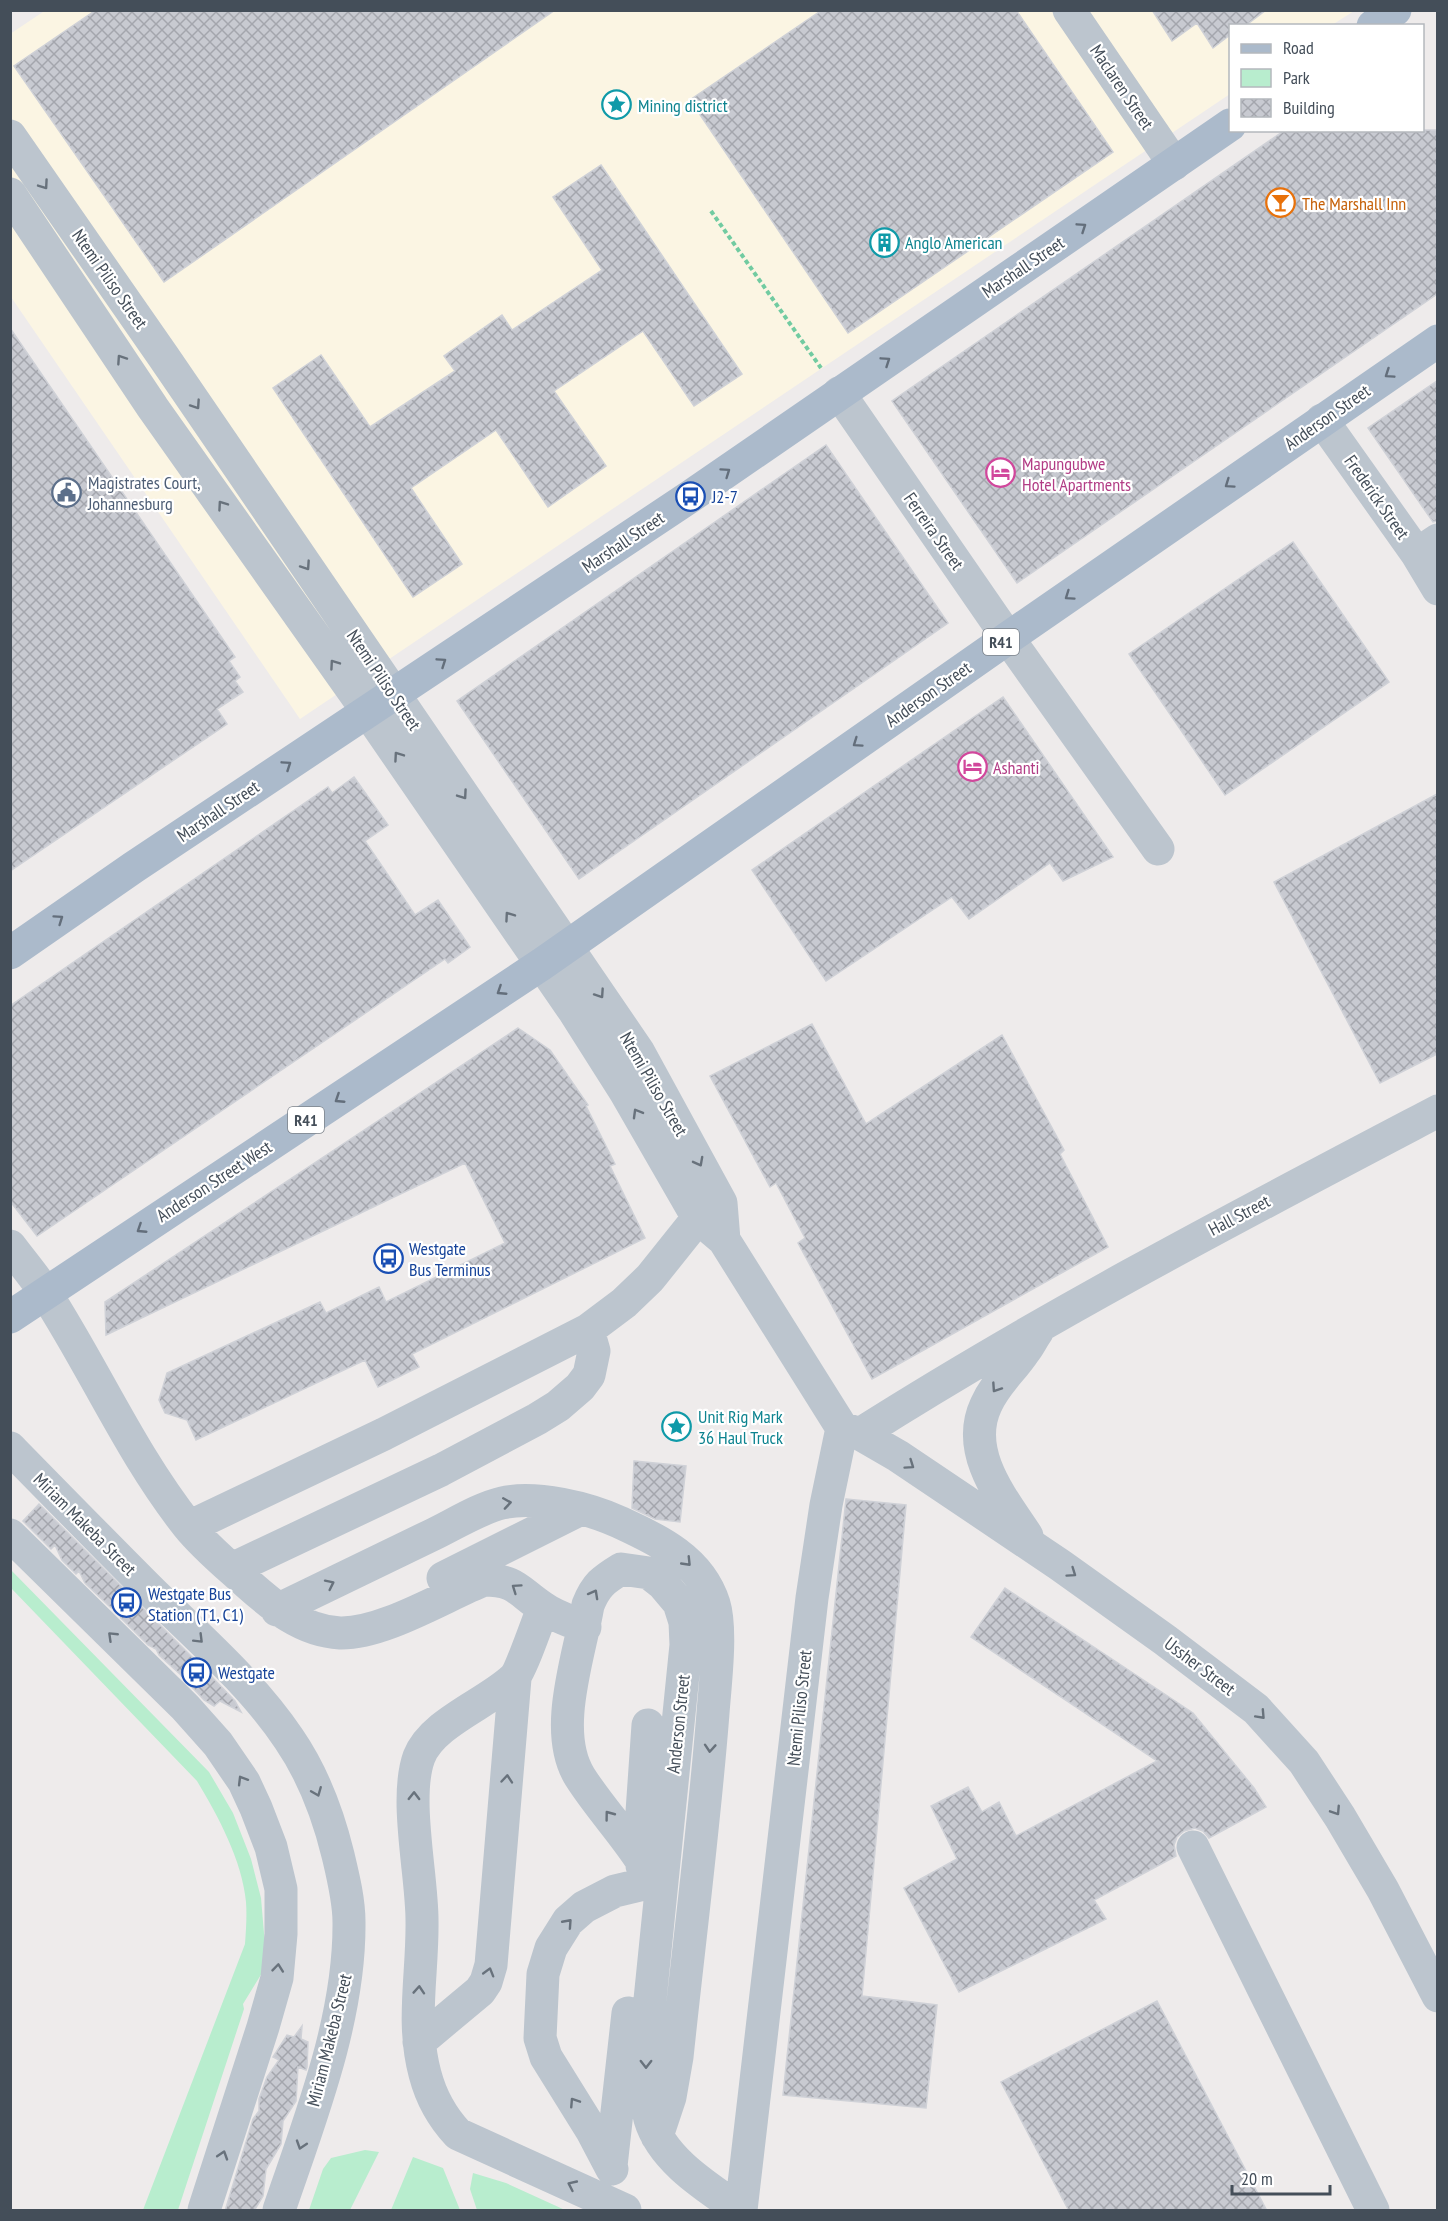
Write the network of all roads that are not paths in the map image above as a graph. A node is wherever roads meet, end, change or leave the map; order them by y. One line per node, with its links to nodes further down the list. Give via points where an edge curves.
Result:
1 (1069, 10): 6 (street, Maclaren Street)
2 (1395, 10): 3 (main road)
3 (1376, 24)
4 (1229, 126): 6 (main road, Marshall Street)
5 (10, 136): 14 (street, Ntemi Piliso Street, one-way to 14, via 163,356)
6 (1174, 164): 9 (main road, Marshall Street, one-way to 6)
7 (10, 194): 14 (street, Ntemi Piliso Street, one-way to 7, via 153,408)
8 (1437, 340): 10 (main road, Anderson Street / R41, one-way to 10)
9 (839, 393): 13 (street, Ferreira Street); 14 (main road, Marshall Street, one-way to 9)
10 (1322, 420): 11 (street, Frederick Street); 13 (main road, Anderson Street / R41, one-way to 13)
11 (1427, 547): 12 (street, Frederick Street)
12 (1437, 588)
13 (1008, 638): 15 (street, Ferreira Street); 17 (main road, Anderson Street / R41, one-way to 17)
14 (381, 703): 16 (main road, Marshall Street, one-way to 14); 17 (street, Ntemi Piliso Street)
15 (1158, 849)
16 (10, 953)
17 (554, 955): 19 (street, Ntemi Piliso Street, via 638,1050); 21 (main road, Anderson Street West / R41, one-way to 21)
18 (1437, 1111): 23 (street, Hall Street)
19 (710, 1211): 24 (street, via 650,1278); 25 (street, Ntemi Piliso Street, via 724,1240)
20 (10, 1246): 21 (street)
21 (45, 1293): 22 (main road, Anderson Street West / R41); 28 (street, via 155,1481)
22 (10, 1317)
23 (1043, 1324): 25 (street, Hall Street, via 910,1402); 30 (street, Hall Street, one-way to 30, via 986,1404 979,1436 989,1475)
24 (588, 1330): 28 (street); 31 (street, via 594,1351 589,1375 558,1406 441,1470)
25 (851, 1431): 30 (street, Ussher Street, one-way to 30, via 898,1456); 47 (street, Ntemi Piliso Street, via 826,1504 812,1598)
26 (10, 1448): 45 (street, Miriam Makeba Street, one-way to 45, via 252,1692 294,1748 330,1825 349,1919 347,1965 331,2044)
27 (579, 1510): 33 (street, one-way to 27, via 502,1503 547,1502); 35 (street); 42 (street, one-way to 42, via 652,1537 688,1561 714,1603 717,1623 710,1756 677,2057 670,2097)
28 (189, 1527): 31 (street)
29 (10, 1535): 44 (street, one-way to 29, via 277,1978 281,1889 270,1847 244,1782 218,1744)
30 (1035, 1548): 40 (street, Ussher Street, one-way to 40, via 1256,1709 1304,1762 1383,1890)
31 (232, 1569): 33 (street)
32 (543, 1608): 34 (street); 35 (street, one-way to 35, via 510,1583 484,1580 388,1622); 36 (street)
33 (277, 1610): 35 (street, via 317,1629)
34 (585, 1627): 39 (street, Anderson Street, one-way to 34, via 571,1759 568,1709); 42 (street, Anderson Street, one-way to 42, via 594,1590 621,1569 650,1573 679,1603 685,1622 686,1645 646,2039 646,2087)
35 (341, 1633)
36 (515, 1678): 41 (street, one-way to 36, via 480,1991 491,1965); 41 (street, one-way to 36, via 422,1921 413,1797 419,1756 440,1730)
37 (648, 1725): 39 (street, Anderson Street)
38 (1193, 1847): 48 (street)
39 (641, 1874): 43 (street, Anderson Street); 43 (street, Anderson Street, one-way to 39, via 546,2057 540,2038 543,1974 551,1948 568,1921 584,1907)
40 (1437, 1995)
41 (419, 2042): 46 (street, one-way to 41, via 458,2134 436,2102)
42 (657, 2136): 47 (street, Anderson Street, via 694,2177)
43 (611, 2166): 46 (street, Anderson Street)
44 (204, 2211)
45 (279, 2211)
46 (626, 2211)
47 (741, 2211)
48 (1372, 2211)

